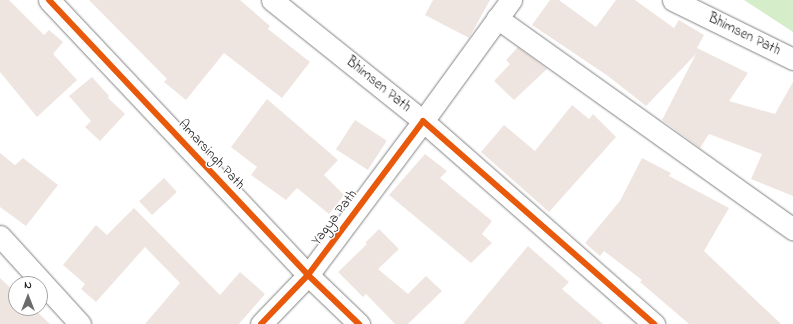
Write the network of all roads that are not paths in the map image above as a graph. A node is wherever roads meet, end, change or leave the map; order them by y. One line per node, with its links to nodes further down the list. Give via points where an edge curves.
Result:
1 (49, 0): 10 (street, Amarsingh Path)
2 (272, 0): 7 (street, Bhimsen Path)
3 (511, 0): 5 (street, Bhimsen Path)
4 (673, 0): 6 (street, Bhimsen Path)
5 (497, 18): 7 (street, Bhimsen Path); 8 (street)
6 (793, 59)
7 (423, 121): 10 (street, Yagya Path); 14 (street)
8 (793, 229)
9 (0, 236): 11 (street)
10 (308, 275): 12 (street, Yagya Path); 13 (street, Amarsingh Path)
11 (80, 324)
12 (261, 324)
13 (359, 324)
14 (654, 324)

